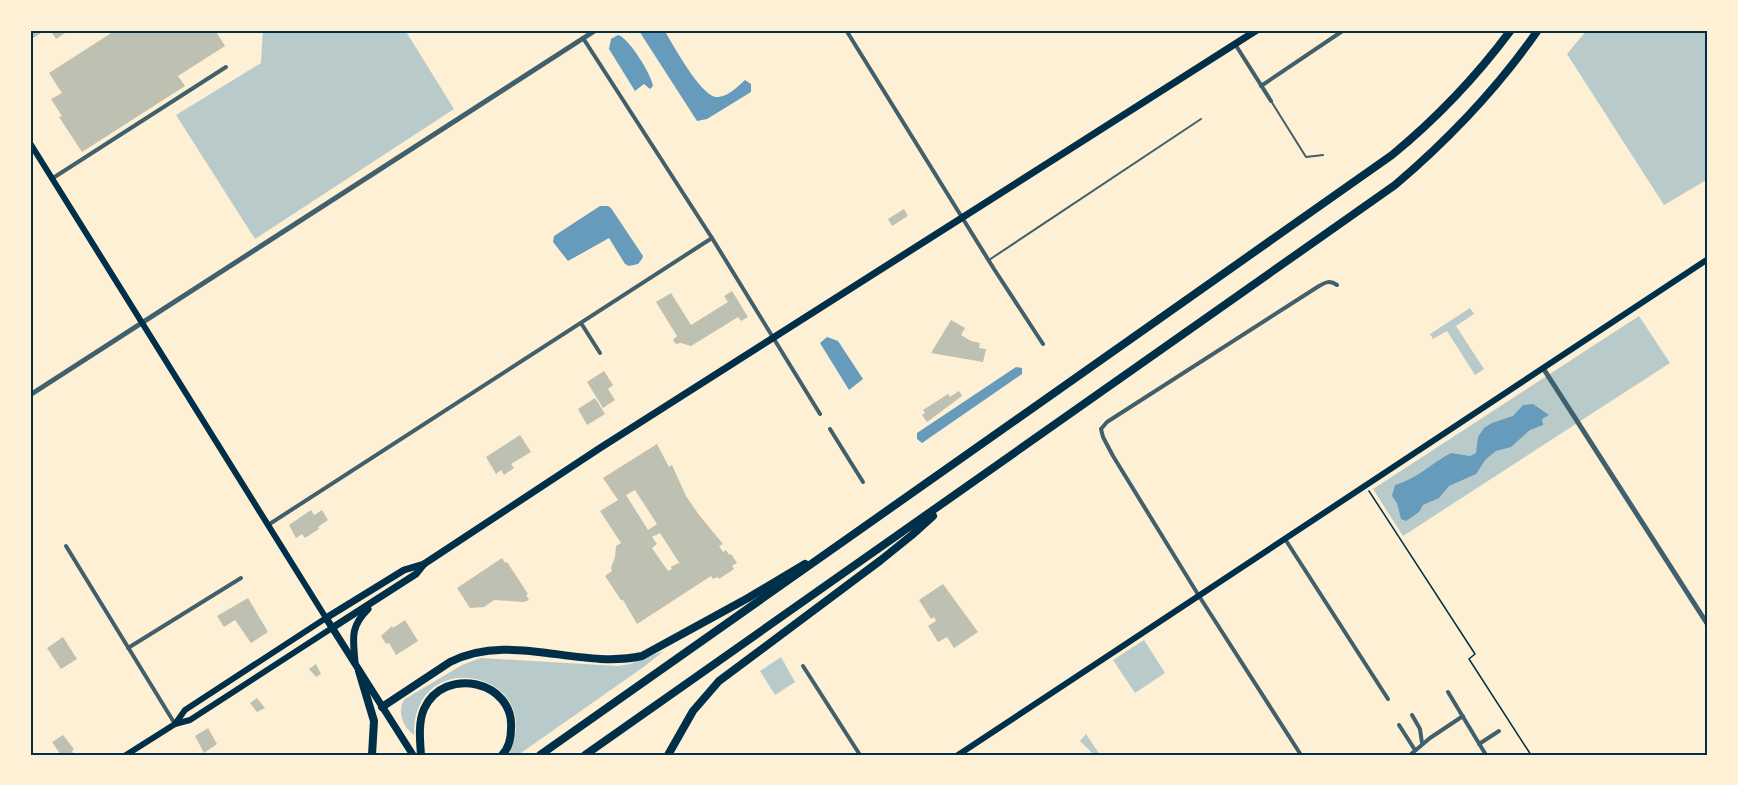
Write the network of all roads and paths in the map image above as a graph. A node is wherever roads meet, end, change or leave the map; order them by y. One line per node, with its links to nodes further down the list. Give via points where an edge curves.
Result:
1 (596, 30): 7 (street)
2 (846, 30): 16 (street)
3 (1257, 30): 8 (main road)
4 (1344, 30): 10 (street)
5 (1511, 30): 33 (highway, via 1470,82 1392,155)
6 (1538, 30): 32 (highway, via 1477,109 1395,185)
7 (583, 38): 17 (street); 21 (street)
8 (1235, 44): 10 (street); 16 (main road)
9 (226, 67): 15 (street)
10 (1260, 86): 11 (street)
11 (1271, 101): 14 (lane, via 1306,157)
12 (1201, 118): 19 (lane)
13 (30, 143): 15 (main road)
14 (1323, 155)
15 (53, 178): 21 (main road)
16 (963, 218): 19 (street); 23 (main road)
17 (712, 238): 22 (street); 23 (street)
18 (1708, 259): 26 (main road)
19 (989, 260): 24 (street)
20 (1337, 285): 39 (street, via 1332,281 1319,285 1101,429 1107,446)
21 (143, 322): 27 (street); 34 (main road)
22 (581, 323): 25 (street); 34 (street)
23 (773, 339): 28 (street); 37 (main road)
24 (1043, 344)
25 (600, 353)
26 (1543, 368): 31 (main road); 42 (street)
27 (30, 395)
28 (820, 414)
29 (830, 429): 30 (street)
30 (863, 482)
31 (1366, 485): 35 (main road); 71 (path, via 1475,654 1469,659)
32 (951, 498): 64 (highway); 65 (highway, via 912,535 719,681 693,711)
33 (872, 523): 49 (highway, via 642,656 591,658 483,650 450,662); 63 (highway)
34 (267, 525): 41 (main road)
35 (1285, 539): 39 (main road); 48 (street)
36 (66, 546): 44 (street)
37 (424, 564): 40 (main road, via 416,574); 41 (main road, via 404,570)
38 (241, 578): 44 (street)
39 (1199, 596): 67 (main road); 68 (street)
40 (380, 597): 43 (main road); 46 (main road, via 356,624 353,636)
41 (326, 618): 43 (main road); 52 (main road, via 185,710)
42 (1708, 625)
43 (332, 628): 46 (main road); 52 (main road, via 190,720)
44 (128, 648): 52 (street)
45 (803, 666): 66 (street)
46 (357, 668): 49 (main road); 59 (highway, via 374,721)
47 (1448, 692): 51 (street)
48 (1388, 699)
49 (382, 707): 60 (main road)
50 (1412, 715): 55 (street)
51 (1463, 716): 55 (street); 56 (street)
52 (175, 724): 58 (main road)
53 (1399, 725): 57 (street)
54 (1499, 731): 56 (street)
55 (1422, 744): 57 (street)
56 (1479, 744): 70 (street)
57 (1415, 750): 69 (street)
58 (126, 755)
59 (372, 755)
60 (413, 755)
61 (422, 755): 62 (highway, via 421,718 429,701 445,688 468,682 497,694 509,712 511,738)
62 (502, 755)
63 (540, 755)
64 (585, 755)
65 (668, 755)
66 (860, 755)
67 (958, 755)
68 (1301, 755)
69 (1410, 755)
70 (1486, 755)
71 (1531, 755)

